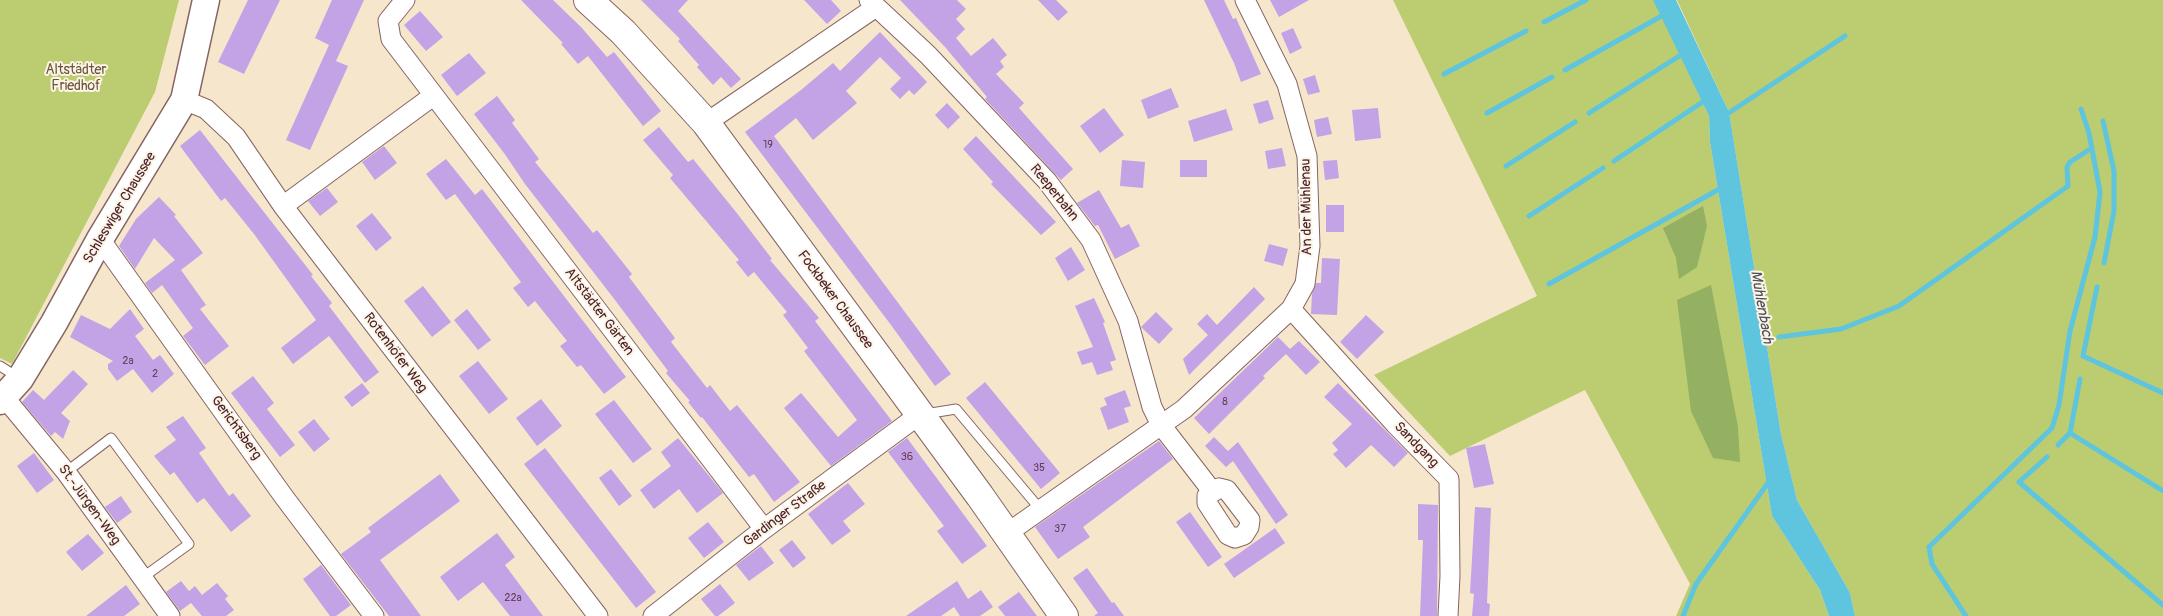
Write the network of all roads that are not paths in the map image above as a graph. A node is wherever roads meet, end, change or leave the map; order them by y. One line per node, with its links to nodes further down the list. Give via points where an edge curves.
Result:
1 (206, 0): 7 (street, Schleswiger Chaussee)
2 (405, 0): 6 (street, Altstädter Gärten, via 388,21 392,39)
3 (588, 0): 8 (main road, Fockbeker Chaussee, via 623,32)
4 (1245, 0): 11 (street, An der Mühlenau, via 1287,84 1307,156 1310,246 1305,284)
5 (873, 4): 8 (street, Reeperbahn); 14 (street, Reeperbahn, via 928,55 1047,181 1091,240 1128,321 1152,407)
6 (433, 96): 9 (street); 18 (street, Altstädter Gärten)
7 (184, 100): 9 (street, Rotenhöfer Weg, via 206,109 236,137); 10 (street, Schleswiger Chaussee)
8 (706, 123): 13 (main road, Fockbeker Chaussee)
9 (283, 206): 23 (street, Rotenhöfer Weg)
10 (100, 239): 12 (street, Schleswiger Chaussee, via 54,323); 22 (street, Gerichtsberg, via 284,497)
11 (1291, 309): 14 (street, An der Mühlenau, via 1184,408); 26 (street, Sandgang, via 1449,479)
12 (6, 386): 15 (street, St.-Jürgen-Weg)
13 (919, 415): 17 (lane, via 956,409); 18 (street, Gardinger Straße); 19 (main road, Fockbeker Chaussee)
14 (1161, 425): 16 (street); 17 (street, An der Mühlenau)
15 (66, 472): 20 (street, St.-Jürgen-Weg); 20 (lane, via 111,438 189,544)
16 (1212, 490)
17 (1040, 509): 19 (street, An der Mühlenau)
18 (764, 529): 24 (street, Gardinger Straße)
19 (1006, 534): 25 (main road, Fockbeker Chaussee)
20 (142, 578): 21 (street, St.-Jürgen-Weg)
21 (170, 616)
22 (374, 616)
23 (598, 616)
24 (653, 616)
25 (1064, 616)
26 (1448, 616)

